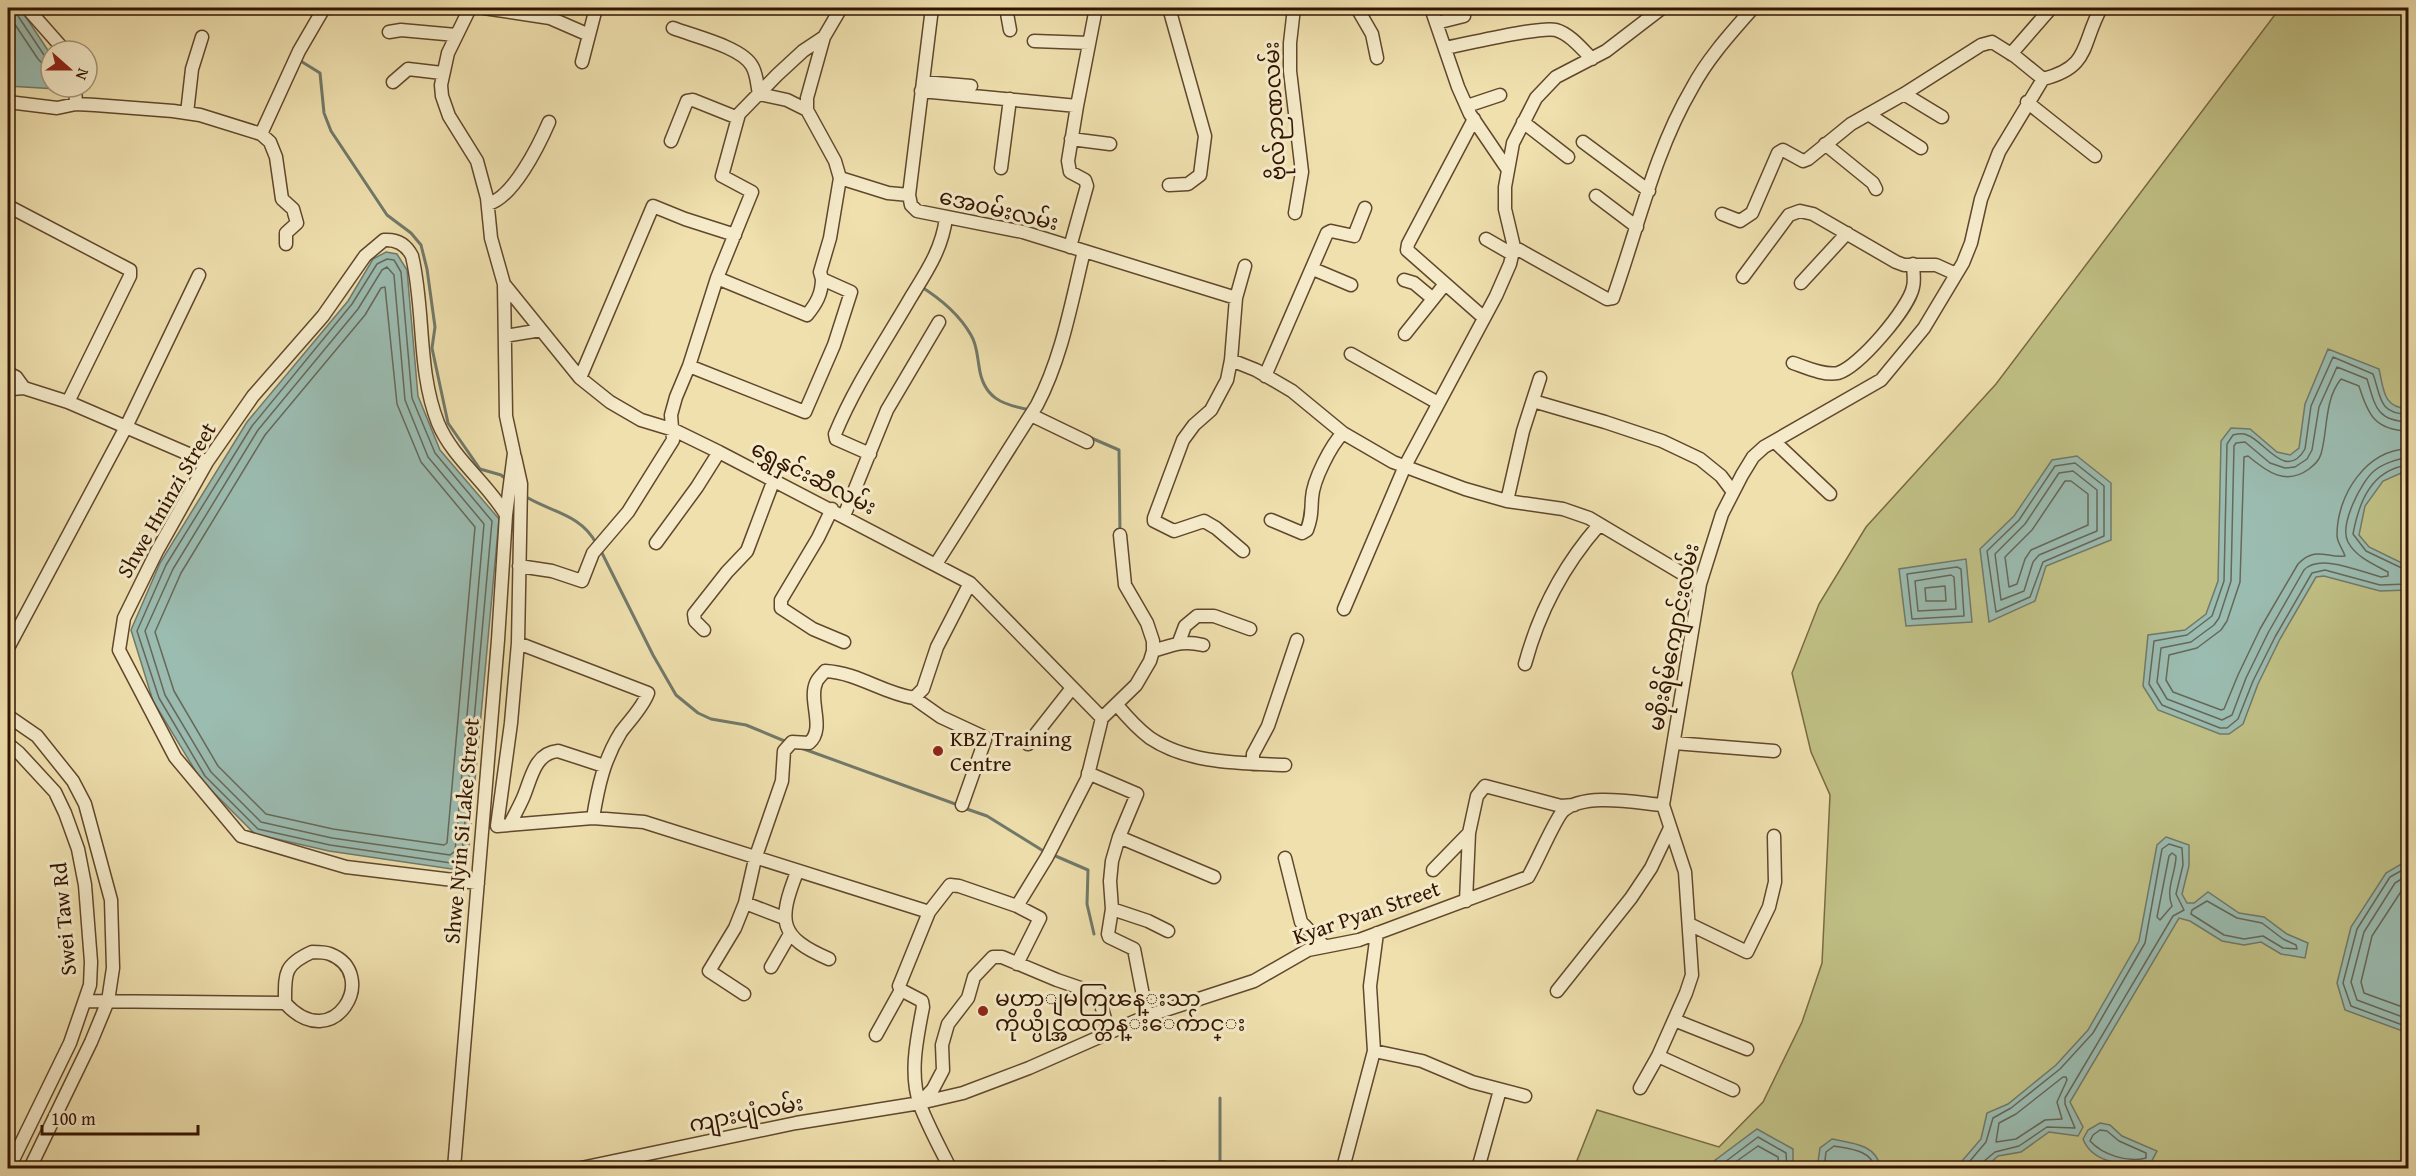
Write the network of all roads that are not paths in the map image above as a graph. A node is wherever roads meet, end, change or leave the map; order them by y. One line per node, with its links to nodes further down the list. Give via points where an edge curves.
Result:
1 (27, 8): 27 (street)
2 (324, 8): 58 (street, via 299,51)
3 (470, 8): 23 (street)
4 (484, 8): 24 (street, via 550,18)
5 (596, 8): 24 (street)
6 (841, 8): 26 (street)
7 (932, 8): 39 (street, အေဝမ်းလမ်း)
8 (1006, 8): 21 (street)
9 (1095, 8): 29 (street)
10 (1169, 8): 70 (street, via 1206,136 1200,175 1188,184)
11 (1294, 8): 78 (street, ဗိုလ်ဉာဏလမ်း, via 1290,71 1302,172)
12 (1357, 8): 32 (street, via 1372,34)
13 (1431, 8): 19 (street)
14 (1662, 8): 33 (street)
15 (1753, 8): 72 (street, via 1692,86 1665,141)
16 (2051, 8): 31 (street)
17 (2101, 8): 36 (street, via 2073,67)
18 (1464, 16): 19 (street)
19 (1436, 23): 30 (street)
20 (673, 28): 40 (street, via 747,59 753,67)
21 (1010, 30)
22 (389, 32): 23 (street)
23 (456, 35): 35 (street)
24 (589, 35): 34 (street)
25 (202, 37): 51 (street, via 188,87)
26 (824, 37): 40 (street, via 803,51); 50 (street)
27 (54, 39)
28 (1034, 40): 29 (street)
29 (1089, 43): 48 (street)
30 (1445, 48): 33 (street, via 1555,30 1572,39); 49 (street)
31 (2011, 54): 36 (street); 41 (street, via 1992,42 1981,45)
32 (1377, 58)
33 (1592, 59): 57 (street, via 1556,77 1536,98)
34 (582, 62)
35 (442, 73): 37 (street, via 408,69); 75 (street, via 442,96 449,116 477,161)
36 (2043, 79): 46 (street, မစိုးရိမ်ကျောင်းလမ်း)
37 (393, 82)
38 (971, 86): 39 (street)
39 (922, 87): 44 (street); 73 (street, အေဝမ်းလမ်း)
40 (759, 94): 50 (street, via 787,100); 54 (street)
41 (1904, 94): 52 (street); 53 (street)
42 (1500, 95): 49 (street)
43 (76, 99): 47 (street)
44 (1010, 99): 48 (street); 67 (street)
45 (8, 102): 47 (street, via 57,108)
46 (2028, 102): 65 (street); 92 (street, မစိုးရိမ်ကျောင်းလမ်း, via 2000,152 1981,199 1971,243)
47 (76, 104): 51 (street)
48 (1077, 106): 59 (street)
49 (1467, 106): 55 (street)
50 (807, 111): 69 (street, via 835,160)
51 (187, 113): 58 (street)
52 (1868, 114): 63 (street); 64 (street)
53 (1941, 117)
54 (738, 118): 60 (street, via 687,101); 83 (street, via 722,176 752,192)
55 (1474, 119): 68 (street); 100 (street, via 1408,244 1407,250)
56 (549, 122): 75 (street, via 520,175 494,203)
57 (1523, 122): 66 (street); 68 (street, via 1512,143)
58 (261, 134): 85 (street, via 270,142 276,157 282,199 294,209 297,223 286,233)
59 (1071, 139): 62 (street); 86 (street, via 1070,172 1085,180 1087,186)
60 (671, 141)
61 (1583, 142): 72 (street)
62 (1110, 144)
63 (1825, 144): 71 (street); 79 (street, via 1803,161 1783,150 1778,153 1752,213 1740,221)
64 (1921, 148)
65 (2095, 156)
66 (1568, 157)
67 (1001, 168)
68 (1508, 170): 88 (street, via 1505,209)
69 (840, 178): 73 (street, via 888,193); 96 (street, via 820,272)
70 (1169, 185)
71 (1876, 189)
72 (1649, 190): 81 (street)
73 (909, 195): 80 (street, အေဝမ်းလမ်း, via 917,211)
74 (1596, 196): 81 (street)
75 (488, 204): 99 (street, via 491,238)
76 (8, 206): 118 (street, via 130,270)
77 (1365, 208): 91 (street, via 1354,236 1327,233)
78 (1295, 213)
79 (1722, 214)
80 (946, 218): 86 (street, အေဝမ်းလမ်း, via 1023,232); 127 (street, via 929,270 860,383 835,434 836,439)
81 (1637, 227): 88 (street, via 1611,300)
82 (1847, 233): 89 (street, via 1904,265); 94 (street, via 1813,214 1792,213); 98 (street)
83 (735, 236): 95 (street); 114 (street, via 652,206)
84 (1486, 239): 88 (street)
85 (286, 244)
86 (1070, 247): 87 (street, အေဝမ်းလမ်း)
87 (1084, 251): 102 (street, အေဝမ်းလမ်း); 120 (street, via 1056,363)
88 (1513, 251): 104 (street, via 1496,296)
89 (1913, 264): 92 (street, via 1936,265); 111 (street, via 1914,287 1910,297 1875,346 1837,373)
90 (1245, 266): 102 (street)
91 (1313, 269): 101 (street); 113 (street)
92 (1956, 274): 125 (street, မစိုးရိမ်ကျောင်းလမ်း, via 1924,328 1881,380)
93 (199, 275): 121 (street)
94 (1743, 277)
95 (717, 278): 96 (street, via 807,315 818,300); 112 (street)
96 (822, 279): 112 (street, via 852,292 805,412)
97 (1404, 280): 103 (street)
98 (1801, 283)
99 (504, 284): 106 (street, ရွှေနှင်းဆီလမ်း); 108 (street)
100 (1445, 284): 103 (street); 104 (street)
101 (1352, 285)
102 (1236, 298): 110 (street)
103 (1432, 298): 107 (street)
104 (1483, 317): 119 (street)
105 (939, 322): 127 (street, via 887,410)
106 (541, 330): 108 (street); 114 (street, ရွှေနှင်းဆီလမ်း)
107 (1405, 334)
108 (505, 336): 133 (street, via 506,416 514,453)
109 (1352, 354): 119 (street)
110 (1231, 360): 113 (street); 142 (street, via 1219,398 1184,440 1154,521 1174,531 1204,522)
111 (1793, 363)
112 (689, 366): 122 (street, via 670,414)
113 (1265, 375): 123 (street, via 1292,391)
114 (580, 378): 122 (street, ရွှေနှင်းဆီလမ်း, via 621,409)
115 (1540, 378): 117 (street)
116 (8, 380): 118 (street, via 16,377 24,388)
117 (1533, 401): 131 (street, via 1662,441 1700,459); 134 (street)
118 (68, 402): 121 (street)
119 (1438, 403): 129 (street)
120 (1033, 411): 124 (street); 143 (street)
121 (126, 427): 128 (street); 155 (street)
122 (674, 430): 126 (street, ရွှေနှင်းဆီလမ်း); 144 (street, via 673,440 657,468 594,553 582,581)
123 (1343, 433): 129 (street); 138 (street, via 1315,484 1314,510 1307,530 1302,533)
124 (1087, 442)
125 (1775, 442): 131 (street, မစိုးရိမ်ကျောင်းလမ်း, via 1753,457); 132 (street)
126 (720, 452): 130 (street, ရွှေနှင်းဆီလမ်း); 141 (street)
127 (870, 454): 137 (street)
128 (207, 462): 136 (street, Shwe Hninzi Street, via 253,396 329,307 365,256 391,239 404,245 412,256 426,375 439,424 454,450); 187 (street, Shwe Hninzi Street, via 124,618 119,650 175,757 241,836 346,867)
129 (1405, 466): 134 (street); 147 (street)
130 (773, 482): 135 (street, ရွှေနှင်းဆီလမ်း); 149 (street, via 747,551 694,614)
131 (1733, 492): 146 (street, မစိုးရိမ်ကျောင်းလမ်း)
132 (1830, 494)
133 (514, 498): 136 (street, Shwe Nyin Si Lake Street); 144 (street)
134 (1507, 501): 139 (street, via 1563,509)
135 (832, 509): 137 (street, ရွှေနှင်းဆီလမ်း); 151 (street, via 782,600 782,608 813,629)
136 (506, 515): 187 (street, Shwe Nyin Si Lake Street)
137 (844, 516): 143 (street, ရွှေနှင်းဆီလမ်း)
138 (1271, 520)
139 (1599, 525): 146 (street); 157 (street, via 1579,548 1544,606)
140 (1120, 535): 156 (street, via 1125,585 1147,623)
141 (656, 543)
142 (1244, 551)
143 (936, 564): 145 (street, ရွှေနှင်းဆီလမ်း)
144 (519, 566): 153 (street)
145 (970, 583): 158 (street, ရွှေနှင်းဆီလမ်း); 159 (street, via 937,647 923,689)
146 (1700, 584): 163 (street, မစိုးရိမ်ကျောင်းလမ်း)
147 (1344, 609)
148 (1250, 629): 152 (street, via 1214,616 1197,616 1185,626)
149 (704, 630)
150 (1297, 640): 167 (street)
151 (844, 642)
152 (1179, 642): 154 (street); 156 (street)
153 (518, 643): 169 (street, via 646,690 648,693); 177 (street, via 497,826)
154 (1203, 645)
155 (8, 648)
156 (1153, 651): 160 (street, via 1136,685)
157 (1525, 664)
158 (1072, 688): 162 (street, ရွှေနှင်းဆီလမ်း); 165 (street)
159 (914, 698): 174 (street, via 941,717 984,737); 183 (street, via 863,679 825,671 816,682 814,739 790,744 784,751 782,781)
160 (1117, 705): 162 (street); 167 (street, via 1164,746 1209,760)
161 (8, 716): 171 (street, via 37,736)
162 (1102, 718): 170 (street)
163 (1674, 743): 166 (street); 175 (street, မစိုးရိမ်ကျောင်းလမ်း)
164 (8, 744): 172 (street, Swei Taw Rd)
165 (1028, 744)
166 (1774, 751)
167 (1252, 764): 168 (street)
168 (1285, 765)
169 (604, 766): 176 (street); 177 (street, via 550,751 534,767)
170 (1088, 773): 181 (street, via 1137,794); 190 (street)
171 (73, 781): 172 (street); 206 (street, via 85,804 111,900 113,968)
172 (55, 792): 205 (street, Swei Taw Rd, via 78,849 85,885 91,962)
173 (1578, 804): 175 (street, via 1594,800); 179 (street, via 1561,806 1485,786 1477,796); 188 (street, Kyar Pyan Street, via 1563,812 1528,877)
174 (962, 805)
175 (1663, 805): 178 (street, မစိုးရိမ်ကျောင်းလမ်း)
176 (594, 818): 177 (street); 183 (street, via 644,822)
177 (510, 824)
178 (1670, 828): 194 (street, မစိုးရိမ်ကျောင်းလမ်း, via 1685,872); 203 (street, via 1631,898)
179 (1469, 833): 184 (street); 188 (street)
180 (1774, 836): 194 (street, via 1775,882 1769,907 1747,952)
181 (1119, 837): 186 (street); 191 (street, via 1110,880)
182 (1285, 858): 198 (street, via 1301,922)
183 (755, 859): 185 (street); 189 (street)
184 (1433, 870)
185 (797, 872): 192 (street); 193 (street)
186 (1214, 877)
187 (478, 883): 223 (street, Shwe Nyin Si Lake Street)
188 (1466, 901): 196 (street, Kyar Pyan Street)
189 (745, 903): 193 (street); 204 (street, via 709,971)
190 (1017, 906): 192 (street, via 950,885); 200 (street, via 1040,918)
191 (1112, 909): 195 (street); 208 (street, via 1108,936 1134,949)
192 (929, 912): 202 (street, via 899,986)
193 (784, 918): 197 (street)
194 (1689, 924): 209 (street, မစိုးရိမ်ကျောင်းလမ်း, via 1692,975)
195 (1168, 931)
196 (1377, 933): 198 (street, Kyar Pyan Street); 213 (street, via 1370,986)
197 (790, 934): 199 (street, via 807,949); 201 (street)
198 (1324, 946): 208 (street, Kyar Pyan Street, via 1308,950 1244,986)
199 (829, 959)
200 (1017, 964): 210 (street, via 1098,994); 219 (street, via 993,957 974,977 968,998 952,1016 945,1032 943,1070)
201 (771, 967)
202 (901, 990): 211 (street); 219 (street, via 922,1001 915,1061)
203 (1557, 991)
204 (744, 994)
205 (86, 1001): 206 (street); 221 (street, Swei Taw Rd, via 70,1043)
206 (108, 1001): 207 (street); 222 (street)
207 (285, 1003): 207 (street, via 305,1020 323,1022 340,1014 351,999 352,981 345,964 330,954 312,952 295,959 285,974)
208 (1147, 1016): 210 (street, Kyar Pyan Street)
209 (1674, 1020): 212 (street); 214 (street, မစိုးရိမ်ကျောင်းလမ်း)
210 (1109, 1033): 219 (street, Kyar Pyan Street, via 995,1082)
211 (876, 1035)
212 (1747, 1049)
213 (1374, 1051): 216 (street, via 1422,1061); 228 (street)
214 (1658, 1056): 215 (street, မစိုးရိမ်ကျောင်းလမ်း); 217 (street)
215 (1640, 1088)
216 (1500, 1090): 218 (street); 220 (street)
217 (1733, 1090)
218 (1524, 1096)
219 (920, 1103): 224 (street, ကျားပျံလမ်း, via 795,1123); 225 (street)
220 (1479, 1165)
221 (9, 1168)
222 (30, 1168)
223 (454, 1168)
224 (581, 1168)
225 (950, 1168)
226 (1160, 1168): 227 (street)
227 (1165, 1168)
228 (1343, 1168)

